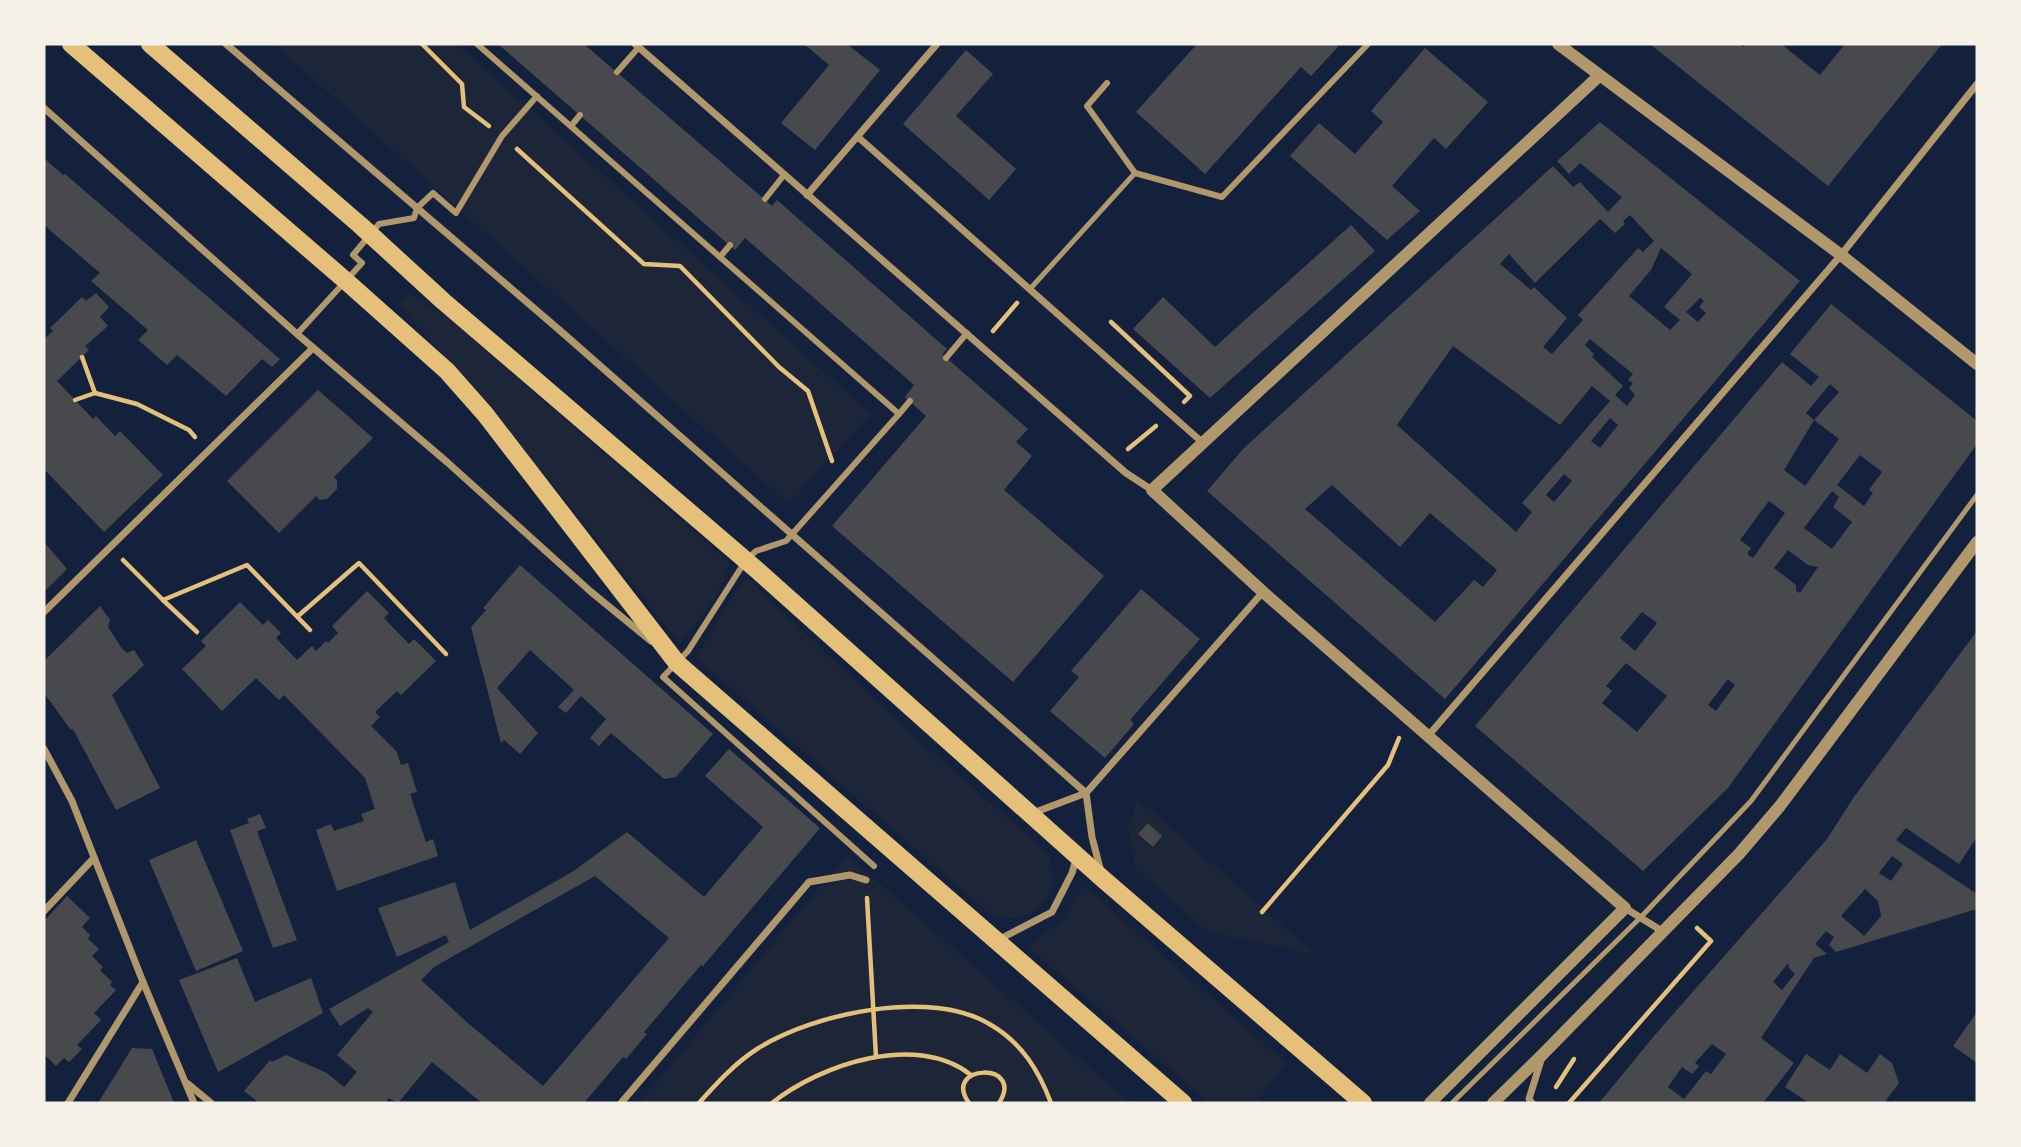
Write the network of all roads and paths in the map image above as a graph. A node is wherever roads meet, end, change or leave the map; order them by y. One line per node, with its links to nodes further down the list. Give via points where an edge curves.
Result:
1 (71, 44): 29 (main road)
2 (150, 44): 25 (main road)
3 (226, 44): 24 (street)
4 (422, 44): 18 (path, via 462,84 464,107)
5 (477, 44): 14 (street)
6 (937, 44): 19 (street)
7 (1368, 44): 20 (street, via 1222,197)
8 (1558, 44): 11 (street)
9 (637, 45): 10 (street); 21 (street)
10 (617, 72)
11 (1600, 76): 27 (street); 42 (street)
12 (1107, 83): 20 (street, via 1087,106)
13 (1977, 84): 27 (street)
14 (537, 96): 17 (street); 18 (street)
15 (44, 108): 32 (street)
16 (580, 115): 17 (street)
17 (571, 126): 28 (street)
18 (502, 136): 24 (street, via 456,213 433,193); 44 (path, via 644,264 680,265 808,391)
19 (858, 137): 22 (street); 30 (street)
20 (1135, 173): 30 (lane)
21 (784, 175): 22 (street); 23 (street)
22 (807, 195): 31 (street)
23 (765, 200)
24 (417, 208): 25 (street, via 414,218 382,223); 47 (street)
25 (371, 235): 29 (street, via 353,255 362,263); 50 (main road)
26 (730, 245): 28 (street)
27 (1842, 255): 37 (street); 60 (street)
28 (720, 257): 41 (street)
29 (346, 281): 32 (street); 58 (main road, via 447,371 485,414)
30 (1030, 289): 33 (path); 42 (street)
31 (967, 333): 33 (street); 36 (street)
32 (297, 334): 34 (street)
33 (981, 345): 45 (street, via 1126,473)
34 (313, 348): 43 (street); 58 (street)
35 (82, 357): 38 (path)
36 (946, 358)
37 (1977, 364)
38 (95, 393): 39 (path); 43 (path, via 137,404 189,430)
39 (75, 400)
40 (910, 401): 41 (street)
41 (899, 414): 44 (street)
42 (1203, 443): 45 (street)
43 (207, 452): 49 (street)
44 (839, 482): 47 (street)
45 (1152, 489): 51 (street)
46 (1977, 495): 73 (lane, via 1751,801)
47 (792, 535): 50 (street); 62 (street)
48 (1977, 542): 72 (street, via 1780,806)
49 (110, 547): 52 (path); 53 (street)
50 (746, 560): 58 (street); 63 (main road)
51 (1263, 592): 59 (street); 62 (street)
52 (163, 600): 54 (path, via 247,565); 56 (path)
53 (44, 612)
54 (298, 616): 55 (path); 57 (path, via 359,564)
55 (310, 630)
56 (197, 632)
57 (446, 654)
58 (677, 663): 66 (street, via 663,677); 75 (main road)
59 (1408, 718): 60 (street); 71 (path, via 1388,765)
60 (1428, 737): 69 (street)
61 (44, 749): 65 (street, via 72,801)
62 (1086, 793): 63 (street); 67 (street)
63 (1030, 814): 64 (main road)
64 (1077, 856): 67 (main road); 75 (street, via 1052,912)
65 (94, 858): 70 (street); 76 (street)
66 (874, 866)
67 (1103, 879): 92 (main road)
68 (866, 880): 77 (path); 85 (street, via 850,875 809,882)
69 (1625, 908): 73 (street); 93 (street)
70 (44, 911)
71 (1262, 912)
72 (1679, 913): 74 (street); 97 (path, via 1711,940)
73 (1641, 917): 74 (street); 94 (lane)
74 (1662, 931): 78 (street)
75 (996, 941): 91 (main road)
76 (142, 982): 81 (street); 82 (street)
77 (874, 1009): 79 (path); 86 (path, via 808,1025 768,1043 734,1066); 90 (path, via 944,1010 990,1023 1026,1055)
78 (1542, 1055): 95 (street); 96 (street)
79 (876, 1057): 80 (path, via 929,1055 951,1061); 87 (path, via 812,1078)
80 (971, 1075): 88 (path, via 965,1086); 89 (path, via 984,1071 996,1075 1004,1093)
81 (186, 1082): 83 (street); 84 (street)
82 (68, 1103)
83 (194, 1103)
84 (211, 1103)
85 (621, 1103)
86 (699, 1103)
87 (772, 1103)
88 (969, 1103)
89 (999, 1103)
90 (1051, 1103)
91 (1183, 1103)
92 (1363, 1103)
93 (1430, 1103)
94 (1452, 1103)
95 (1493, 1103)
96 (1531, 1103)
97 (1569, 1103)

